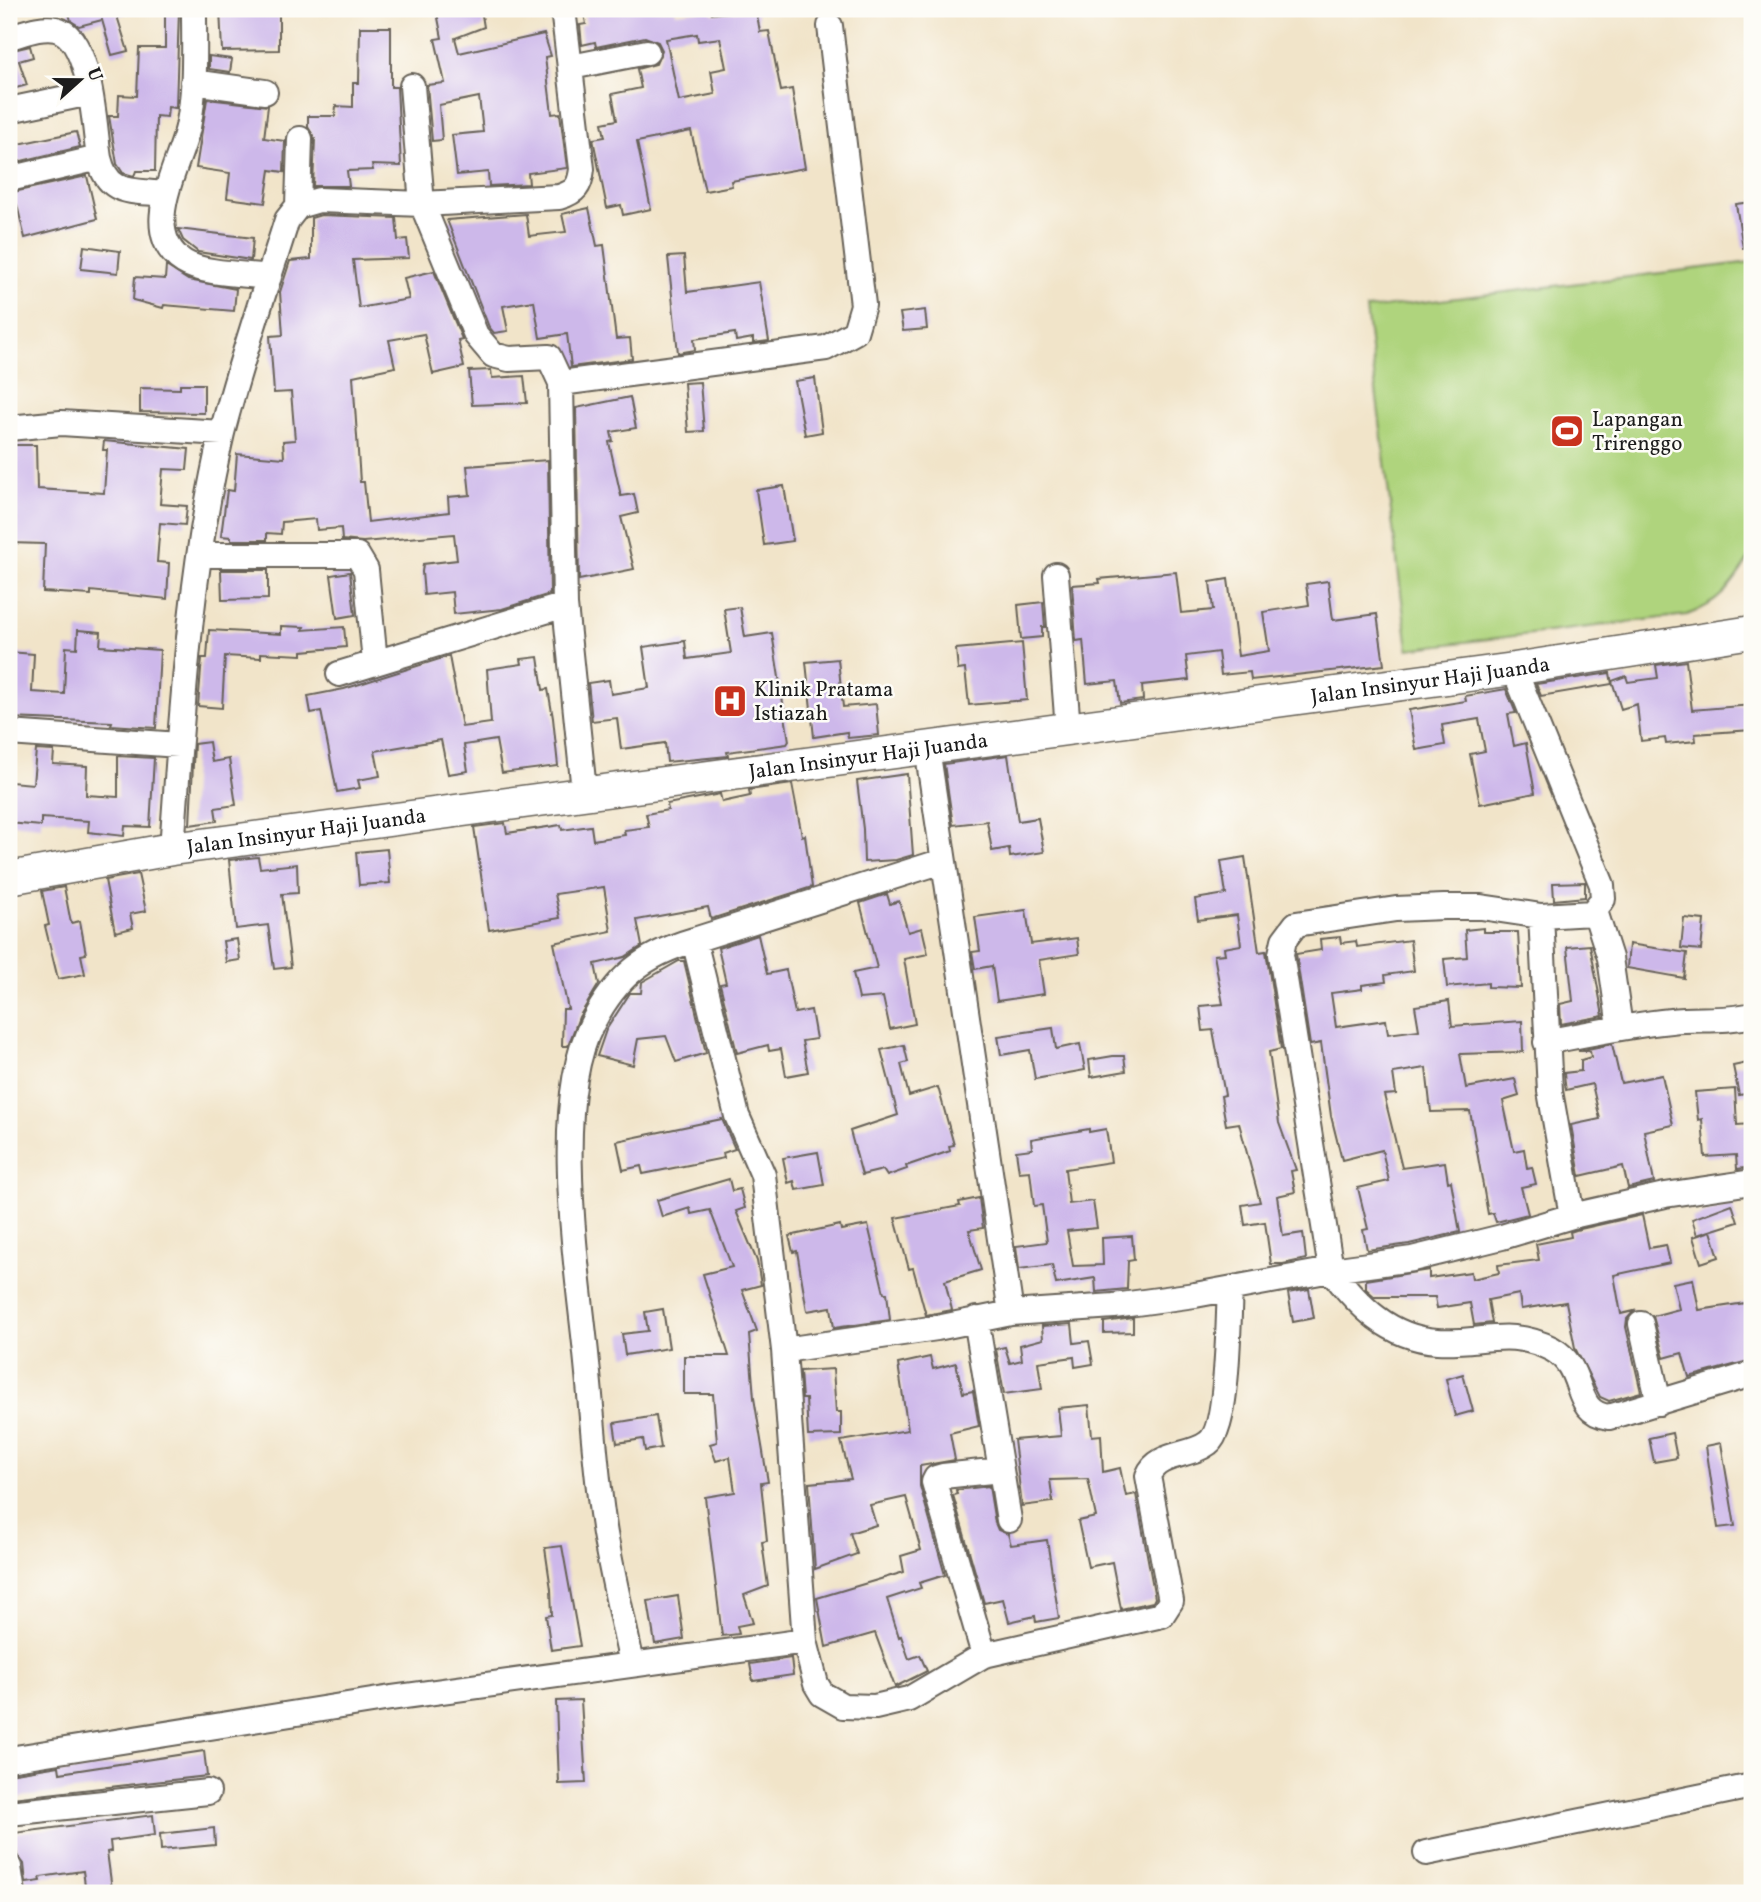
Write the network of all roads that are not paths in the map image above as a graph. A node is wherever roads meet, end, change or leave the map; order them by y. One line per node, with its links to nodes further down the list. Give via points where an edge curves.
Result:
1 (194, 9): 7 (street)
2 (563, 9): 6 (street)
3 (830, 26): 19 (street, via 863,305 855,332 826,348)
4 (9, 37): 10 (street, via 43,28 60,30 81,55)
5 (647, 52): 6 (street)
6 (572, 67): 16 (street, via 582,169 574,193)
7 (192, 82): 9 (street); 15 (street, via 188,128)
8 (412, 86): 16 (street)
9 (265, 92)
10 (90, 93): 11 (street); 13 (street)
11 (9, 110)
12 (300, 139): 17 (street)
13 (99, 158): 14 (street); 15 (street, via 107,181 115,187)
14 (9, 179)
15 (164, 194): 18 (street, via 166,236 182,261 194,267)
16 (422, 204): 17 (street, via 332,200); 19 (street, via 484,348 509,359 549,357)
17 (298, 206): 18 (street, via 287,220)
18 (269, 277): 21 (street)
19 (561, 383): 24 (street)
20 (9, 428): 21 (street, via 61,423)
21 (222, 433): 22 (street)
22 (201, 555): 27 (street, via 357,555 366,570); 32 (street)
23 (1056, 575): 30 (street)
24 (565, 605): 27 (street); 34 (street)
25 (1752, 614): 26 (main road, Jalan Insinyur Haji Juanda)
26 (1740, 634): 28 (main road, Jalan Insinyur Haji Juanda)
27 (375, 662): 29 (street)
28 (1514, 669): 30 (main road, Jalan Insinyur Haji Juanda); 38 (street, via 1602,884 1603,899)
29 (339, 674)
30 (1068, 729): 33 (main road, Jalan Insinyur Haji Juanda)
31 (9, 733): 32 (street)
32 (179, 745): 35 (street)
33 (928, 748): 34 (main road, Jalan Insinyur Haji Juanda); 36 (street)
34 (583, 791): 35 (main road, Jalan Insinyur Haji Juanda)
35 (172, 849): 37 (main road, Jalan Insinyur Haji Juanda)
36 (943, 861): 40 (street); 48 (street)
37 (9, 878)
38 (1595, 911): 39 (street); 42 (street, via 1610,958)
39 (1541, 916): 43 (street); 46 (street, via 1481,907 1396,909 1296,924 1284,940 1282,954)
40 (694, 940): 51 (street, via 737,1116 764,1175); 58 (street, via 644,959 609,997 591,1025 575,1086 570,1152 574,1247 605,1532)
41 (1752, 1015): 42 (street)
42 (1620, 1027): 43 (street)
43 (1546, 1042): 45 (street, via 1558,1146)
44 (1752, 1182): 45 (street)
45 (1572, 1216): 46 (street, via 1449,1251)
46 (1331, 1270): 47 (street); 53 (street, via 1359,1307 1391,1329 1438,1342 1527,1338 1564,1356 1573,1368 1586,1407 1596,1415 1609,1417)
47 (1230, 1289): 48 (street, via 1114,1306); 57 (street, via 1222,1422 1209,1443 1159,1461 1148,1476 1171,1601 1168,1608 1154,1619)
48 (1011, 1313): 49 (street)
49 (976, 1319): 51 (street); 54 (street)
50 (1642, 1324): 53 (street)
51 (784, 1350): 56 (street)
52 (1752, 1374): 53 (street)
53 (1659, 1403)
54 (1002, 1470): 55 (street); 57 (street, via 943,1476 934,1482)
55 (1009, 1520)
56 (805, 1641): 57 (street, via 816,1684 822,1694 843,1706 890,1705 909,1699); 58 (street)
57 (984, 1655)
58 (632, 1664): 59 (street)
59 (9, 1759)
60 (1752, 1786): 63 (street)
61 (208, 1792): 62 (street)
62 (9, 1813)
63 (1426, 1853)
64 (9, 1867): 65 (street)
65 (13, 1893)

